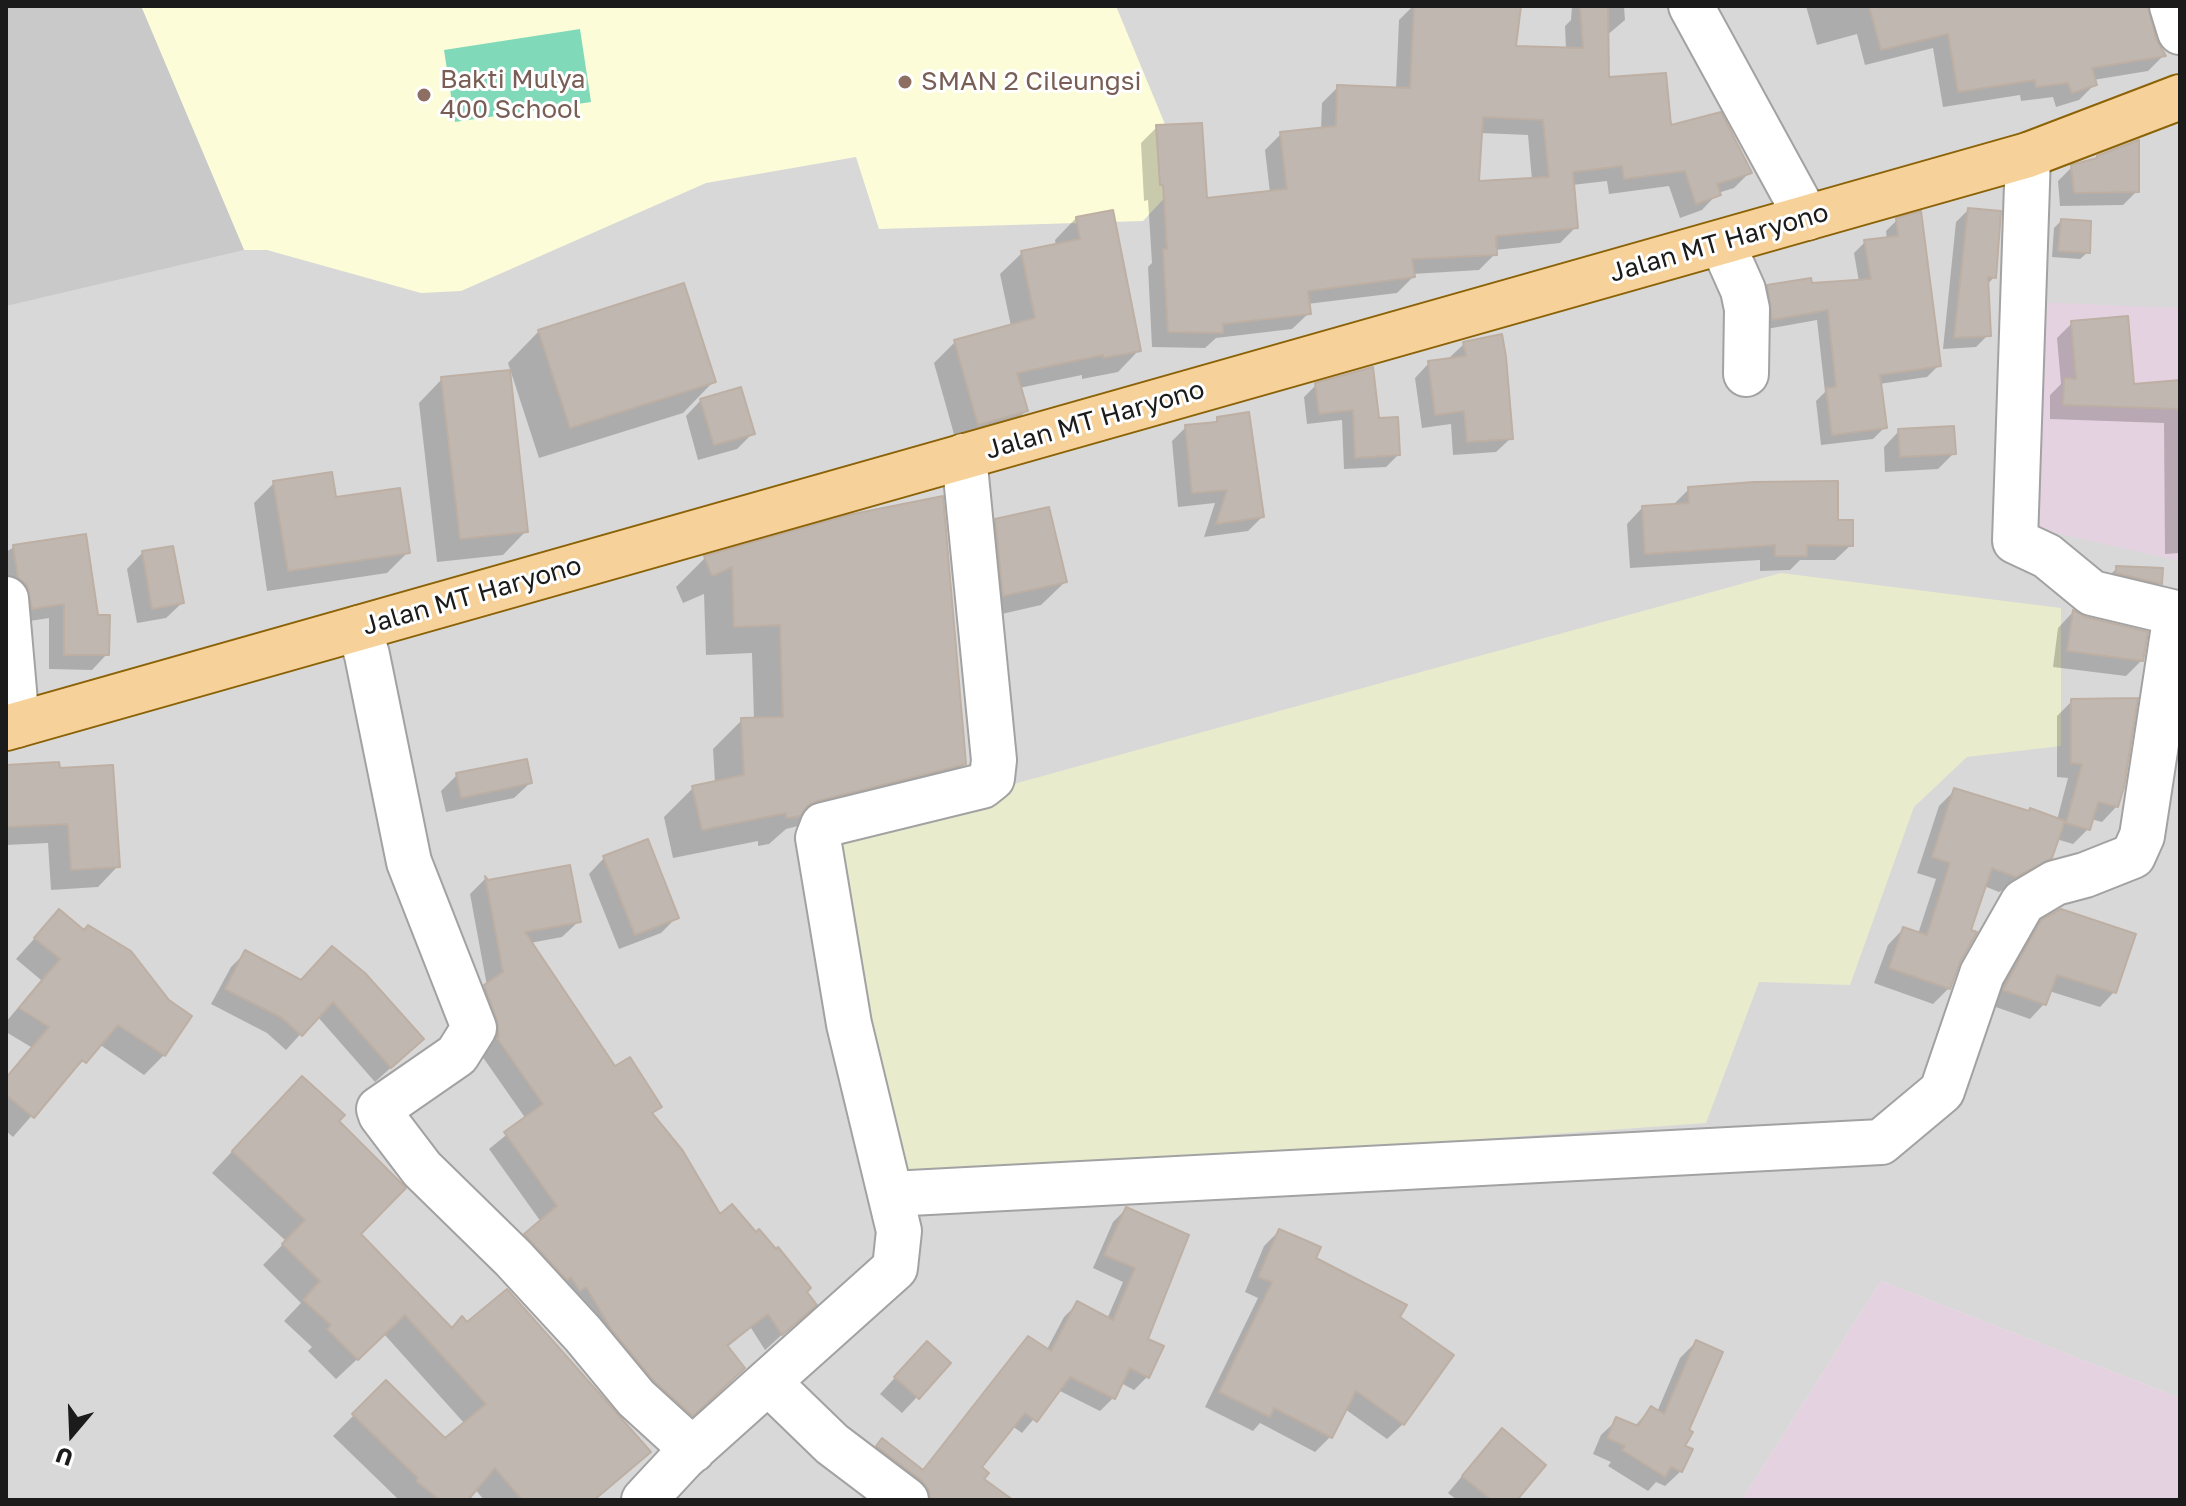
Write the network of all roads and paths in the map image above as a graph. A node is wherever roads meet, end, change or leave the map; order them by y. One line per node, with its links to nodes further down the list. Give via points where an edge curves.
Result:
1 (1691, 6): 6 (street)
2 (2172, 6): 3 (street)
3 (2180, 32)
4 (2180, 97): 5 (main road, Jalan MT Haryono)
5 (2028, 155): 6 (main road, Jalan MT Haryono); 13 (street, via 2015,541 2047,556 2092,593 2176,613 2142,836 2133,856 2055,883 2023,902 1982,974 1942,1091 1881,1142)
6 (1807, 218): 7 (main road, Jalan MT Haryono)
7 (1722, 243): 8 (street, via 1747,309); 9 (main road, Jalan MT Haryono)
8 (1746, 374)
9 (964, 456): 11 (main road, Jalan MT Haryono); 13 (street, via 992,778 982,786 823,825 818,838 849,1024)
10 (6, 599): 12 (street)
11 (359, 628): 12 (main road, Jalan MT Haryono); 15 (street, via 409,862 474,1028 457,1055 379,1109 381,1115 422,1169 513,1258 636,1398)
12 (12, 727)
13 (891, 1194): 14 (street, via 899,1231 895,1268)
14 (768, 1382): 15 (street); 17 (street, via 832,1444)
15 (693, 1450): 16 (street)
16 (644, 1500)
17 (906, 1500)

